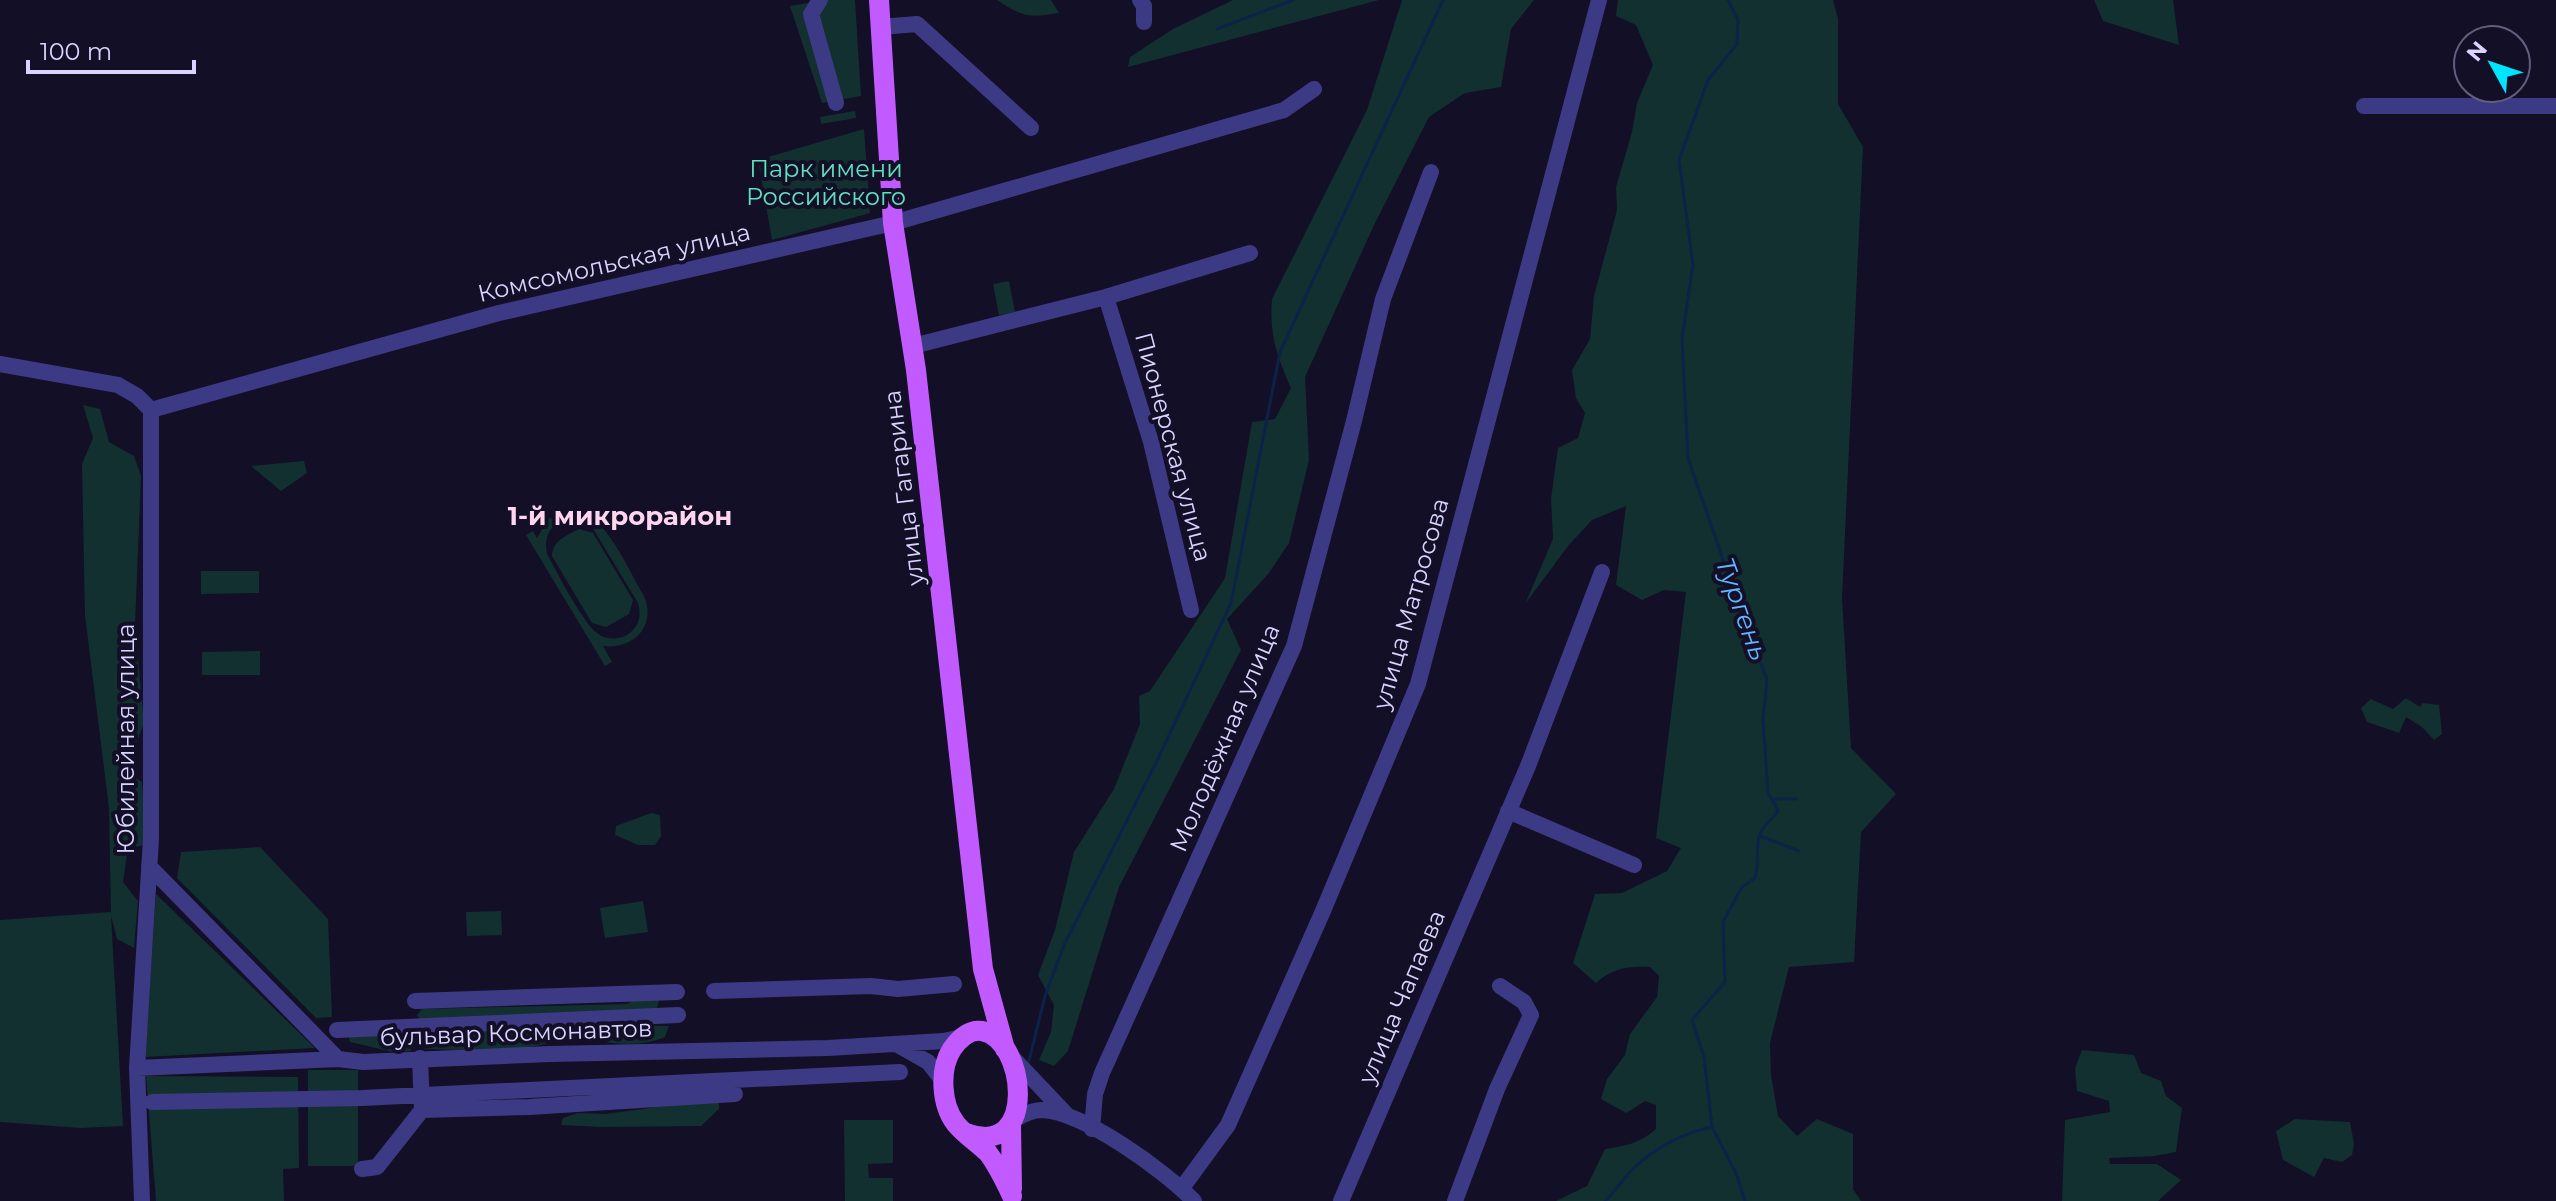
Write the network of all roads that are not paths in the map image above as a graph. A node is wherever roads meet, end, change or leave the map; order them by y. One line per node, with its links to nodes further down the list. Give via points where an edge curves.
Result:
1 (820, 0): 8 (street, via 811,14)
2 (879, 0): 6 (main road, улица Гагарина)
3 (1140, 0): 5 (street)
4 (1599, 0): 48 (street, улица Матросова, via 1418,684 1228,1125)
5 (1144, 22)
6 (880, 27): 11 (street, via 917,24); 13 (main road, улица Гагарина)
7 (1314, 89): 13 (street, Комсомольская улица, via 1284,110)
8 (836, 103)
9 (2364, 106): 10 (street)
10 (2556, 106)
11 (1031, 128)
12 (1431, 172): 45 (street, Молодёжная улица, via 1383,299 1294,646 1102,1073)
13 (893, 223): 16 (main road, улица Гагарина); 18 (street, Комсомольская улица, via 499,313)
14 (1250, 253): 15 (street)
15 (1106, 297): 16 (street); 20 (street, Пионерская улица, via 1151,442)
16 (913, 346): 24 (main road, улица Гагарина)
17 (0, 364): 18 (street, via 118,385)
18 (151, 410): 23 (street, Юбилейная улица)
19 (1602, 572): 21 (street, улица Чапаева)
20 (1191, 610)
21 (1508, 811): 22 (street); 52 (street, улица Чапаева)
22 (1634, 865)
23 (149, 866): 36 (street); 37 (street, Юбилейная улица)
24 (983, 969): 32 (main road, улица Гагарина, via 982,1006); 34 (main road, улица Гагарина)
25 (954, 984): 27 (street)
26 (1500, 986): 53 (street, via 1524,1002 1531,1015)
27 (714, 991)
28 (677, 992): 29 (street)
29 (415, 1001)
30 (678, 1015): 31 (street)
31 (337, 1030)
32 (966, 1035): 33 (street, бульвар Космонавтов); 34 (main road, via 985,1032); 39 (main road, via 946,1061)
33 (896, 1044): 35 (street, бульвар Космонавтов); 39 (street, via 928,1062)
34 (1007, 1051): 43 (street, улица Гагарина); 44 (main road, via 1017,1092)
35 (420, 1058): 36 (street, бульвар Космонавтов); 42 (street)
36 (338, 1059): 37 (street, бульвар Космонавтов)
37 (137, 1068): 50 (street, Юбилейная улица)
38 (900, 1072): 42 (street)
39 (944, 1082): 46 (main road, via 952,1119)
40 (735, 1094): 42 (street, via 529,1107)
41 (152, 1102): 42 (street)
42 (422, 1102): 47 (street, via 377,1167)
43 (1069, 1116): 44 (street, улица Гагарина, via 1030,1111); 45 (street, улица Гагарина)
44 (1012, 1123): 46 (main road, via 993,1136); 49 (main road)
45 (1092, 1129): 48 (street, улица Гагарина)
46 (966, 1133): 49 (main road, via 992,1159)
47 (362, 1169)
48 (1182, 1188): 51 (street, улица Гагарина)
49 (1012, 1198)
50 (142, 1201)
51 (1194, 1201)
52 (1341, 1201)
53 (1455, 1201)

